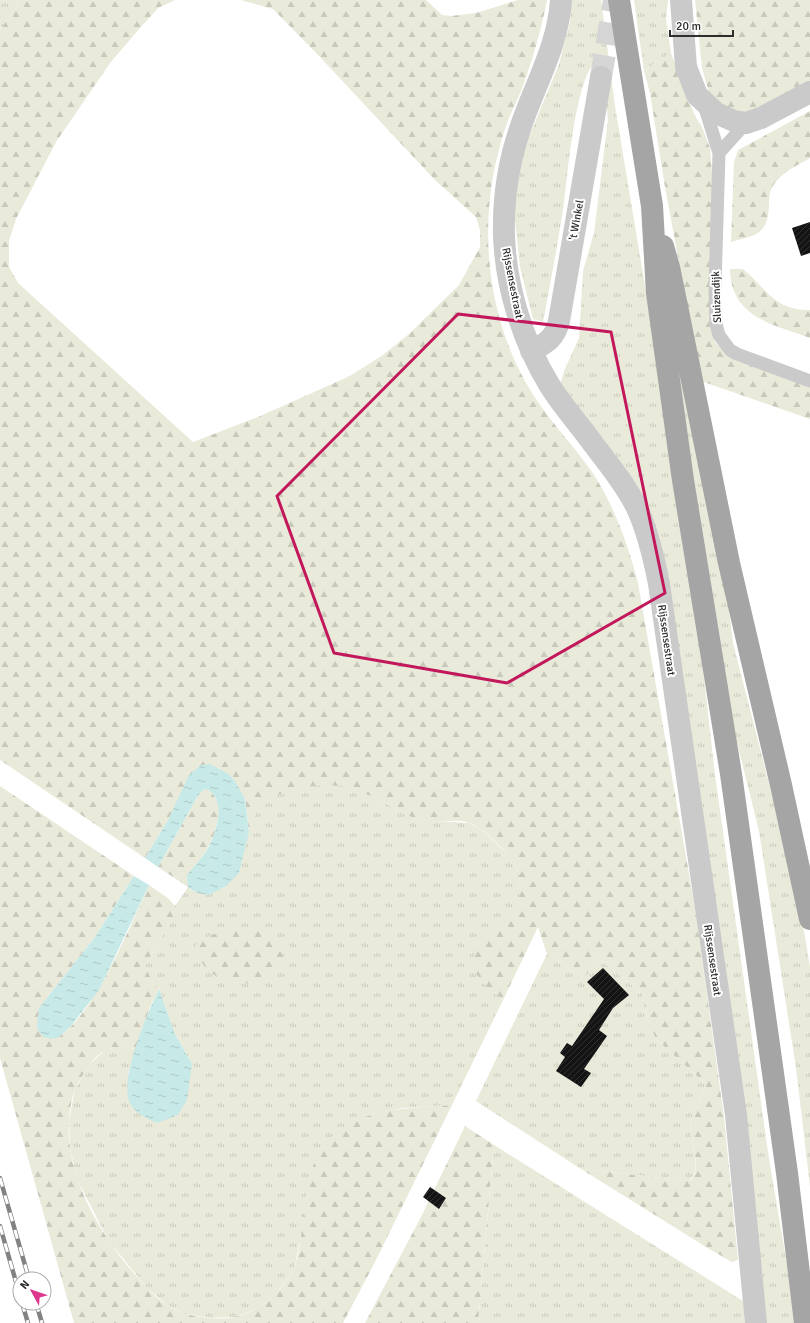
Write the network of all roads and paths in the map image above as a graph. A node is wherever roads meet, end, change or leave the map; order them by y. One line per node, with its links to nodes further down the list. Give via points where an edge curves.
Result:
1 (561, 0): 10 (street, Rijssensestraat, via 554,43 512,155 504,207 504,238 508,267 518,314)
2 (619, 0): 9 (main road)
3 (681, 0): 6 (street, Sluizendijk, via 686,67 692,86)
4 (601, 77): 10 (street, 't Winkel, via 559,321 553,338)
5 (810, 92): 7 (street, via 761,118)
6 (704, 103): 7 (street, Sluizendijk, via 725,118); 8 (lane, Sluizendijk)
7 (746, 123): 8 (lane)
8 (719, 153): 11 (lane, Sluizendijk, via 715,285 716,324 719,335 730,350 737,354)
9 (652, 206): 12 (main road, via 669,267 729,563); 13 (main road, via 657,293 683,480)
10 (532, 351): 14 (street, Rijssensestraat, via 550,387 623,483 637,507 650,542 659,584 736,1115)
11 (810, 382)
12 (810, 919)
13 (804, 1223): 15 (main road)
14 (756, 1323)
15 (805, 1323)

